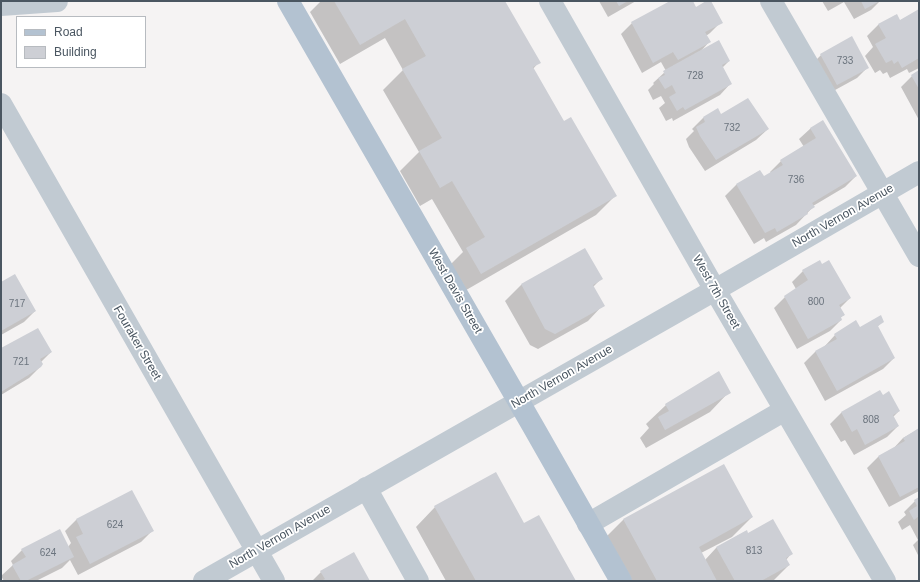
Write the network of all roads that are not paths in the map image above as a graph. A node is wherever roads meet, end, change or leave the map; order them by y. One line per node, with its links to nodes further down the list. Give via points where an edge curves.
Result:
1 (57, 1): 5 (street)
2 (288, 1): 11 (main road, West Davis Street)
3 (550, 1): 10 (street, West 7th Street)
4 (771, 1): 8 (street)
5 (1, 5)
6 (1, 104): 15 (street, Fouraker Street)
7 (919, 172): 8 (street, North Vernon Avenue)
8 (882, 193): 9 (street); 10 (street, North Vernon Avenue)
9 (919, 256)
10 (715, 290): 11 (street, North Vernon Avenue); 12 (street, West 7th Street)
11 (518, 401): 13 (street, North Vernon Avenue); 14 (main road, West Davis Street)
12 (785, 410): 14 (street); 20 (street, West 7th Street)
13 (366, 488): 15 (street, North Vernon Avenue); 18 (street)
14 (588, 524): 19 (main road, West Davis Street)
15 (257, 551): 16 (street, North Vernon Avenue); 17 (street, Fouraker Street)
16 (204, 581)
17 (274, 581)
18 (418, 581)
19 (621, 581)
20 (885, 581)

